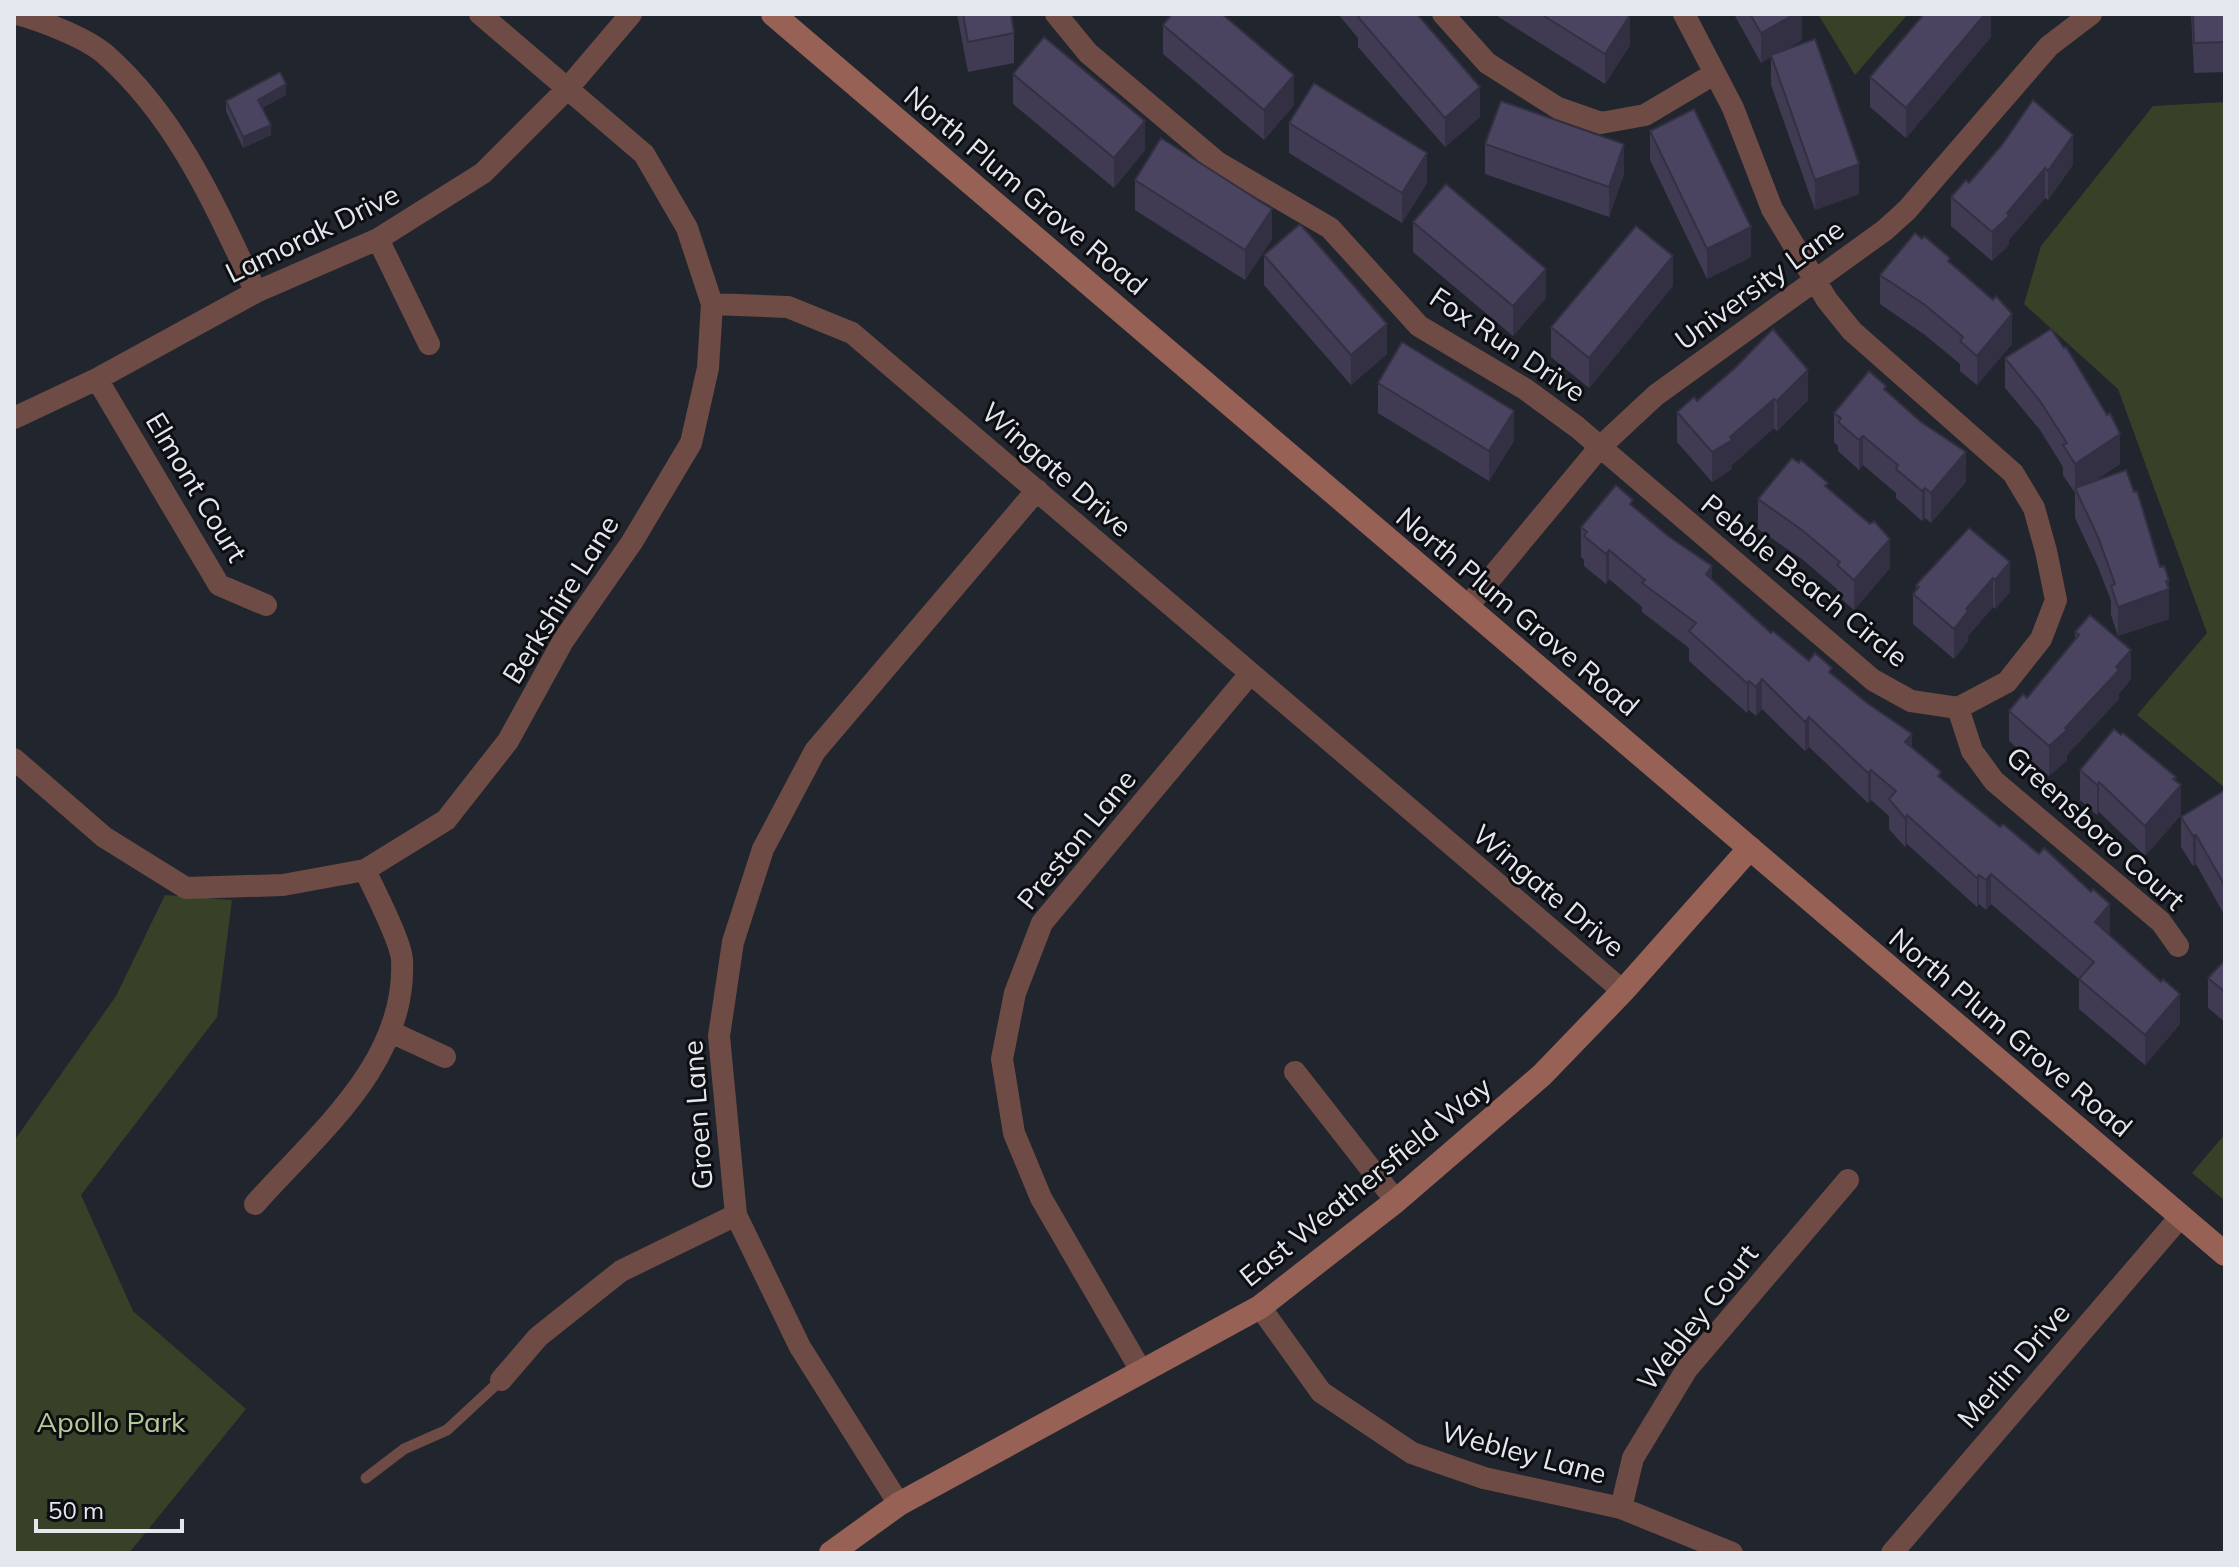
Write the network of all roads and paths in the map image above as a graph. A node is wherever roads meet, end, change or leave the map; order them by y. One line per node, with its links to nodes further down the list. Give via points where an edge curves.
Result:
1 (17, 14): 13 (street, via 104,53 153,106 202,177)
2 (480, 14): 10 (street)
3 (631, 14): 10 (street, Lamorak Drive)
4 (773, 14): 21 (street, North Plum Grove Road)
5 (1056, 14): 18 (street, Fox Run Drive, via 1088,53 1217,162 1330,228 1419,326 1525,389)
6 (1443, 14): 9 (street, via 1487,63 1558,108 1601,123 1645,115)
7 (1684, 14): 9 (street)
8 (2091, 14): 12 (street, University Lane, via 2049,46 1907,210)
9 (1714, 74): 12 (street, via 1733,108 1772,209)
10 (568, 88): 11 (street, Lamorak Drive, via 483,173); 14 (street, via 644,154 687,228)
11 (378, 239): 13 (street, Lamorak Drive); 15 (street)
12 (1815, 281): 18 (street, University Lane, via 1656,395); 23 (street, via 1852,331 2013,473 2034,508 2056,600 2041,639 2007,682)
13 (256, 292): 16 (street, Lamorak Drive)
14 (712, 304): 19 (street, Wingate Drive, via 788,307 852,333); 26 (street, Berkshire Lane, via 708,368 691,443 632,542 563,641 508,741 446,820)
15 (429, 344)
16 (97, 379): 17 (street, Lamorak Drive); 20 (street, Elmont Court, via 219,585)
17 (14, 418)
18 (1599, 448): 21 (street, University Lane); 23 (street, Pebble Beach Circle, via 1873,680 1911,701)
19 (1037, 490): 22 (street, Wingate Drive); 35 (street, Groen Lane, via 815,751 763,849 733,942 719,1036)
20 (266, 605)
21 (1467, 607): 25 (street, North Plum Grove Road)
22 (1249, 675): 28 (street, Wingate Drive); 39 (street, Preston Lane, via 1042,923 1015,993 1002,1059 1014,1133 1041,1198)
23 (1958, 708): 27 (street, Greensboro Court, via 1972,751 1994,781 2161,922)
24 (14, 759): 26 (street, via 104,837 186,888 283,885)
25 (1750, 848): 28 (street, East Weathersfield Way); 36 (street, North Plum Grove Road)
26 (365, 870): 29 (street, via 403,957 399,1014)
27 (2178, 946)
28 (1623, 991): 33 (street, East Weathersfield Way, via 1542,1075)
29 (391, 1032): 30 (street); 34 (street, via 374,1069)
30 (445, 1057)
31 (1295, 1072): 33 (street)
32 (1848, 1180): 43 (street, Webley Court, via 1687,1369 1633,1458)
33 (1396, 1201): 38 (street, East Weathersfield Way)
34 (255, 1204)
35 (736, 1215): 40 (street, via 621,1271 538,1337); 42 (street, Groen Lane, via 800,1347)
36 (2181, 1216): 37 (street, North Plum Grove Road); 46 (street, Merlin Drive)
37 (2225, 1254)
38 (1260, 1307): 39 (street, East Weathersfield Way); 43 (street, Webley Lane, via 1321,1392 1412,1453 1484,1478)
39 (1140, 1369): 42 (street, East Weathersfield Way)
40 (501, 1380): 41 (lane, via 447,1430 404,1449)
41 (366, 1478)
42 (899, 1504): 44 (street, East Weathersfield Way)
43 (1621, 1508): 45 (street, Webley Lane)
44 (831, 1553)
45 (1732, 1553)
46 (1892, 1553)

